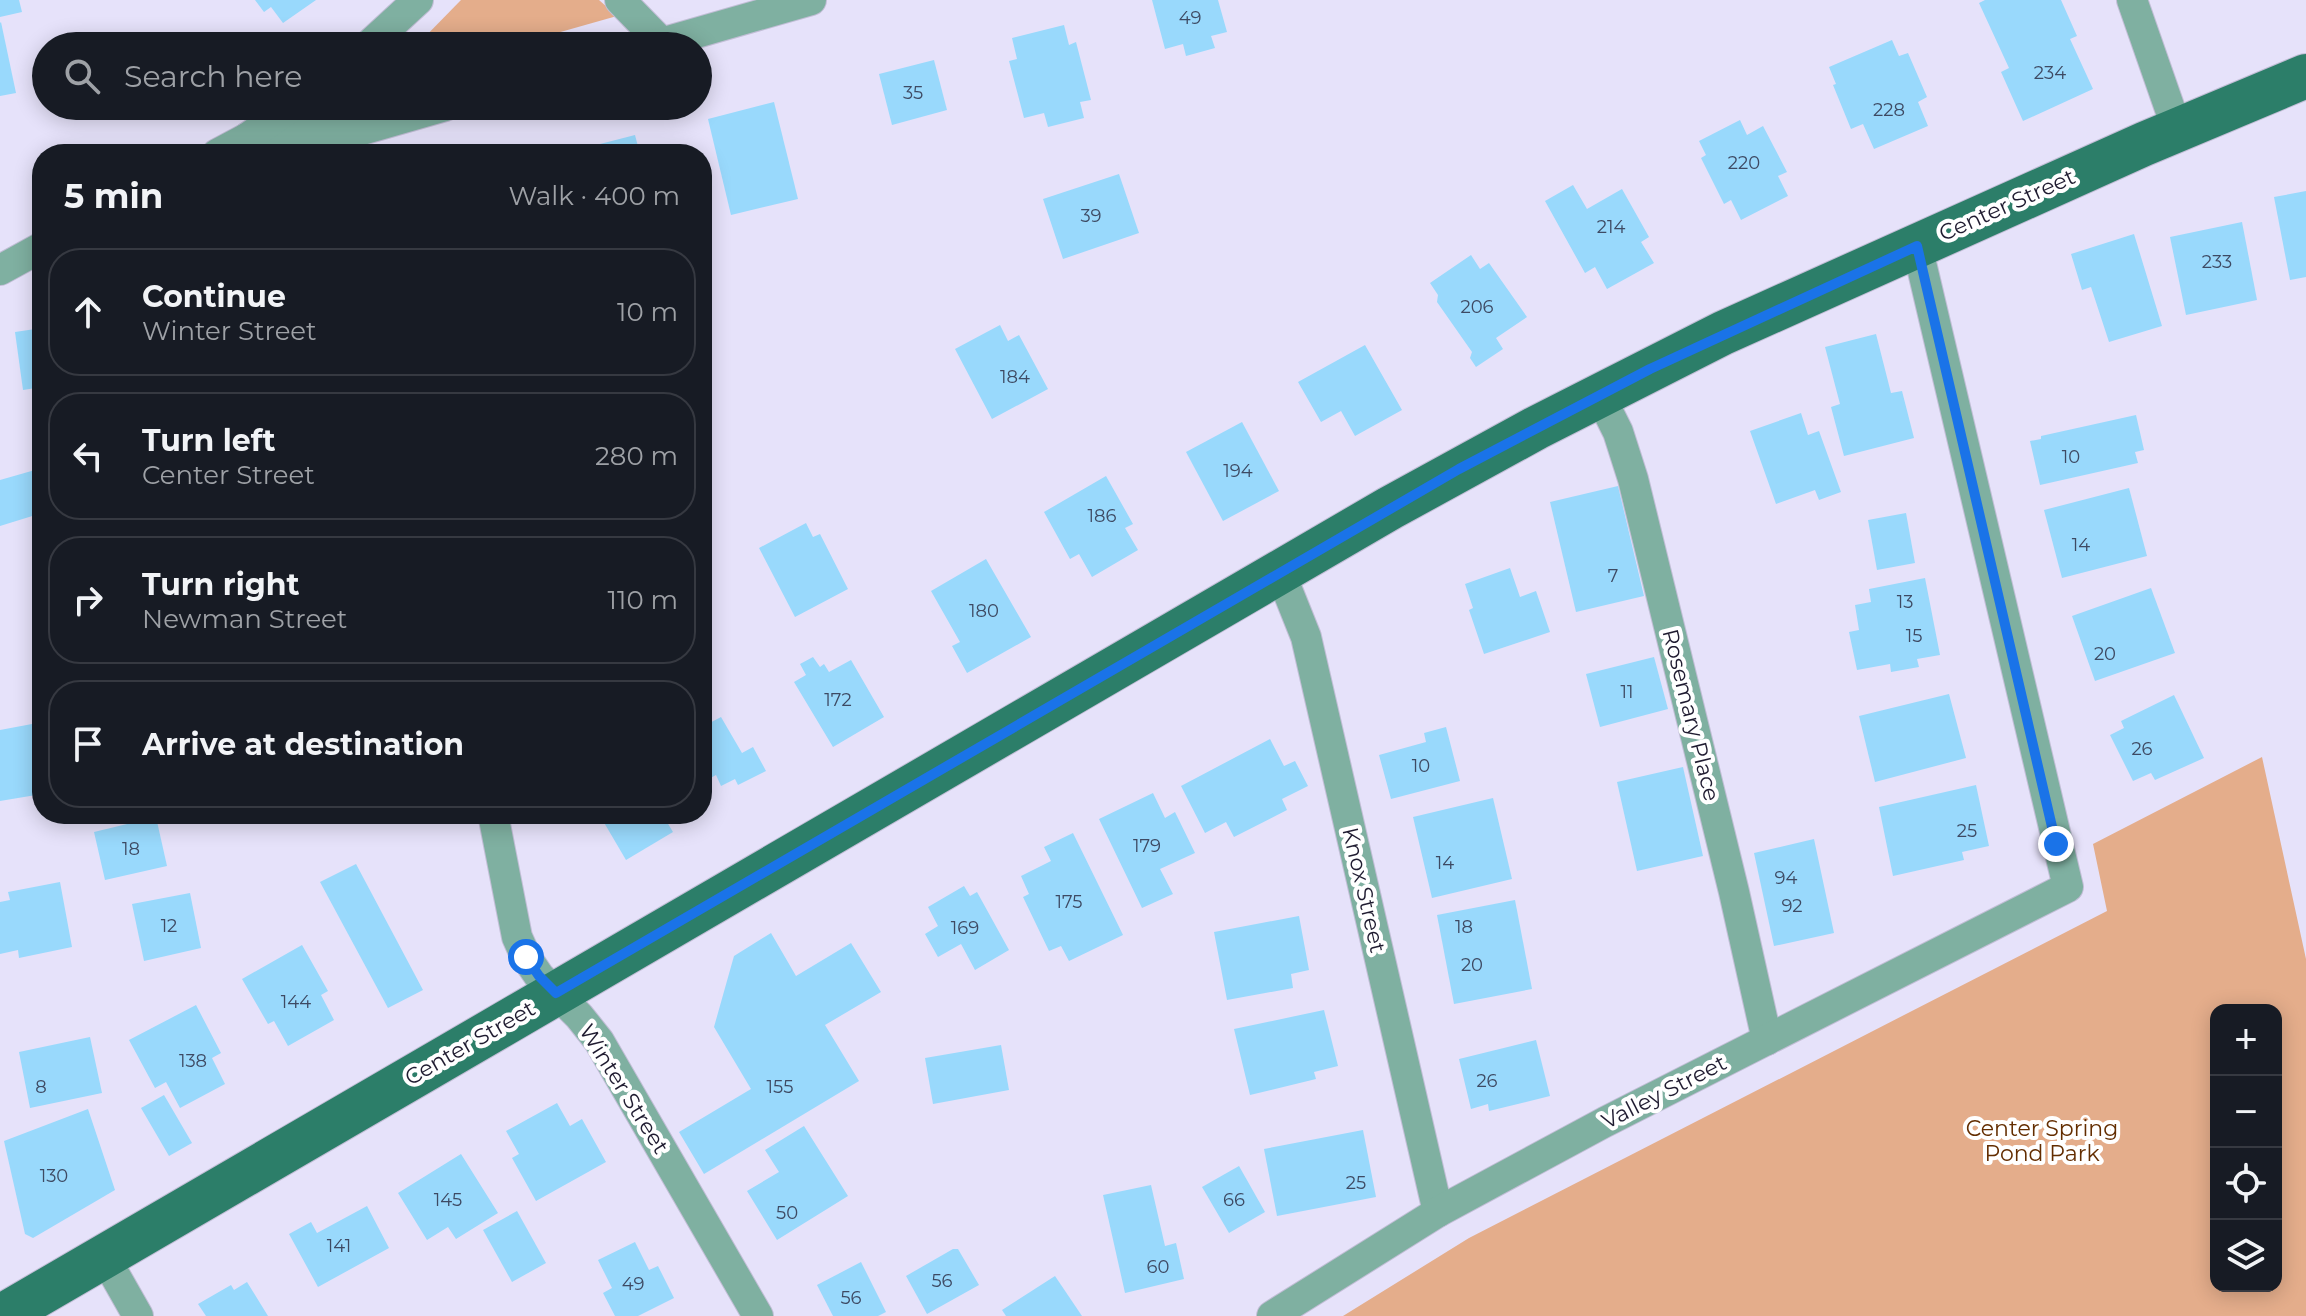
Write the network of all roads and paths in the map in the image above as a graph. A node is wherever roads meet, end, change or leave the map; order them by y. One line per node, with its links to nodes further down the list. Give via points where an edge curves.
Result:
1 (418, 0): 5 (street)
2 (620, 0): 6 (street)
3 (811, 0): 7 (street)
4 (2132, 0): 11 (street)
5 (383, 32)
6 (646, 32)
7 (698, 32)
8 (2306, 76): 11 (main road, Center Street)
9 (273, 120): 12 (street)
10 (413, 120): 13 (street)
11 (2177, 129): 15 (main road, Center Street)
12 (247, 138): 13 (street); 14 (street)
13 (361, 143)
14 (236, 144)
15 (1917, 246): 18 (main road, Center Street); 22 (street, Valley Street, via 2068,887)
16 (32, 252): 17 (street)
17 (0, 270)
18 (1599, 394): 19 (main road, Center Street); 22 (street, Rosemary Place, via 1633,479)
19 (1280, 572): 21 (main road, Center Street); 23 (street, Knox Street, via 1306,637)
20 (495, 824): 21 (street, Winter Street, via 517,937 539,976)
21 (556, 993): 24 (main road, Center Street); 27 (street, Winter Street, via 599,1041)
22 (1767, 1040): 23 (street, Valley Street)
23 (1438, 1212): 28 (street, Valley Street)
24 (104, 1256): 25 (main road, Center Street); 26 (street)
25 (3, 1310)
26 (138, 1316)
27 (758, 1316)
28 (1272, 1316)

